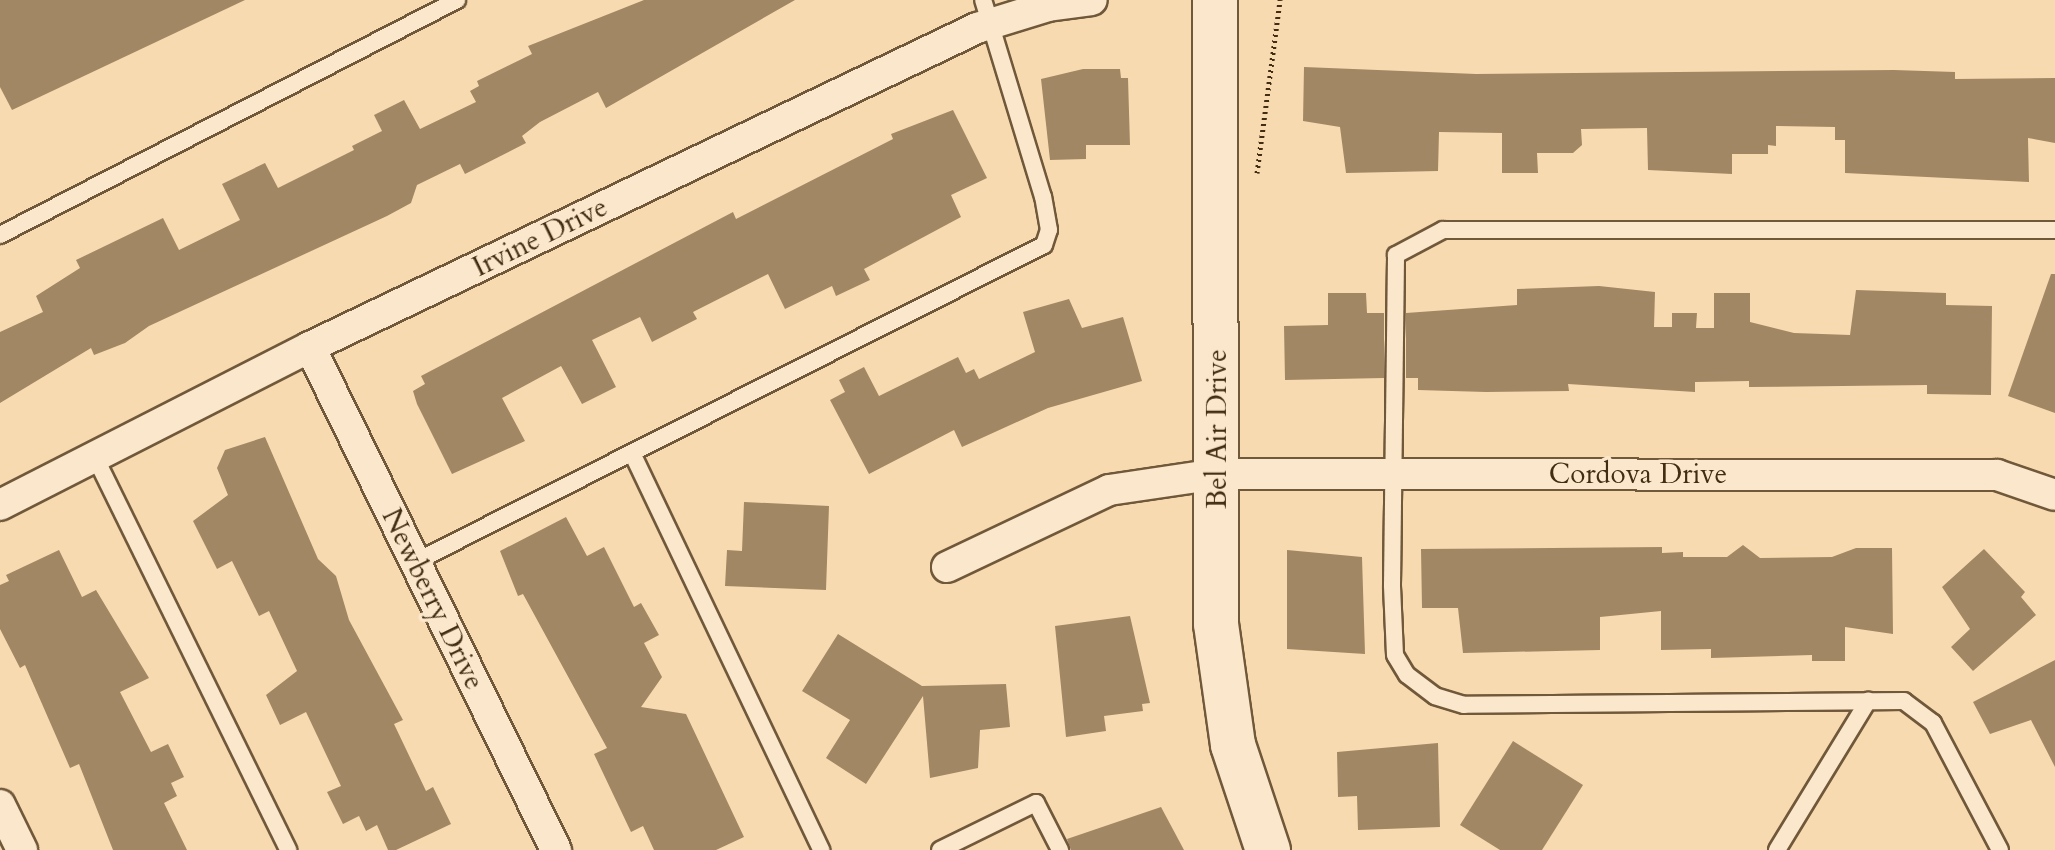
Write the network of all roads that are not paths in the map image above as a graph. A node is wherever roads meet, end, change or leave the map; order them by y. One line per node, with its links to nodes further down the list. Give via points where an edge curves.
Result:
1 (457, 0): 6 (lane)
2 (1092, 0): 4 (street, Irvine Drive)
3 (1215, 0): 10 (street, Bel Air Drive)
4 (987, 12): 7 (street, Irvine Drive); 8 (lane, via 1043,197 1049,230 1044,245)
5 (2055, 230): 11 (lane, via 1425,235 1396,255)
6 (0, 235)
7 (310, 347): 9 (street, Irvine Drive); 14 (street, Newberry Drive)
8 (632, 453): 14 (lane); 21 (lane)
9 (95, 457): 13 (street, Irvine Drive); 19 (lane)
10 (1218, 474): 11 (street, Cordova Drive); 15 (street, Cordova Drive, via 1109,490); 24 (street, Bel Air Drive, via 1216,624 1233,745)
11 (1392, 474): 12 (street, Cordova Drive, via 1997,475); 16 (lane, via 1395,655 1407,675 1435,696 1464,705)
12 (2055, 495)
13 (0, 505)
14 (415, 562): 20 (street, Newberry Drive)
15 (947, 567)
16 (1868, 701): 25 (lane); 26 (lane, via 1904,701 1922,709)
17 (0, 805): 18 (street)
18 (22, 850)
19 (288, 850)
20 (556, 850)
21 (821, 850)
22 (940, 850): 23 (lane, via 1036,803)
23 (1060, 850)
24 (1268, 850)
25 (1777, 850)
26 (2000, 850)

